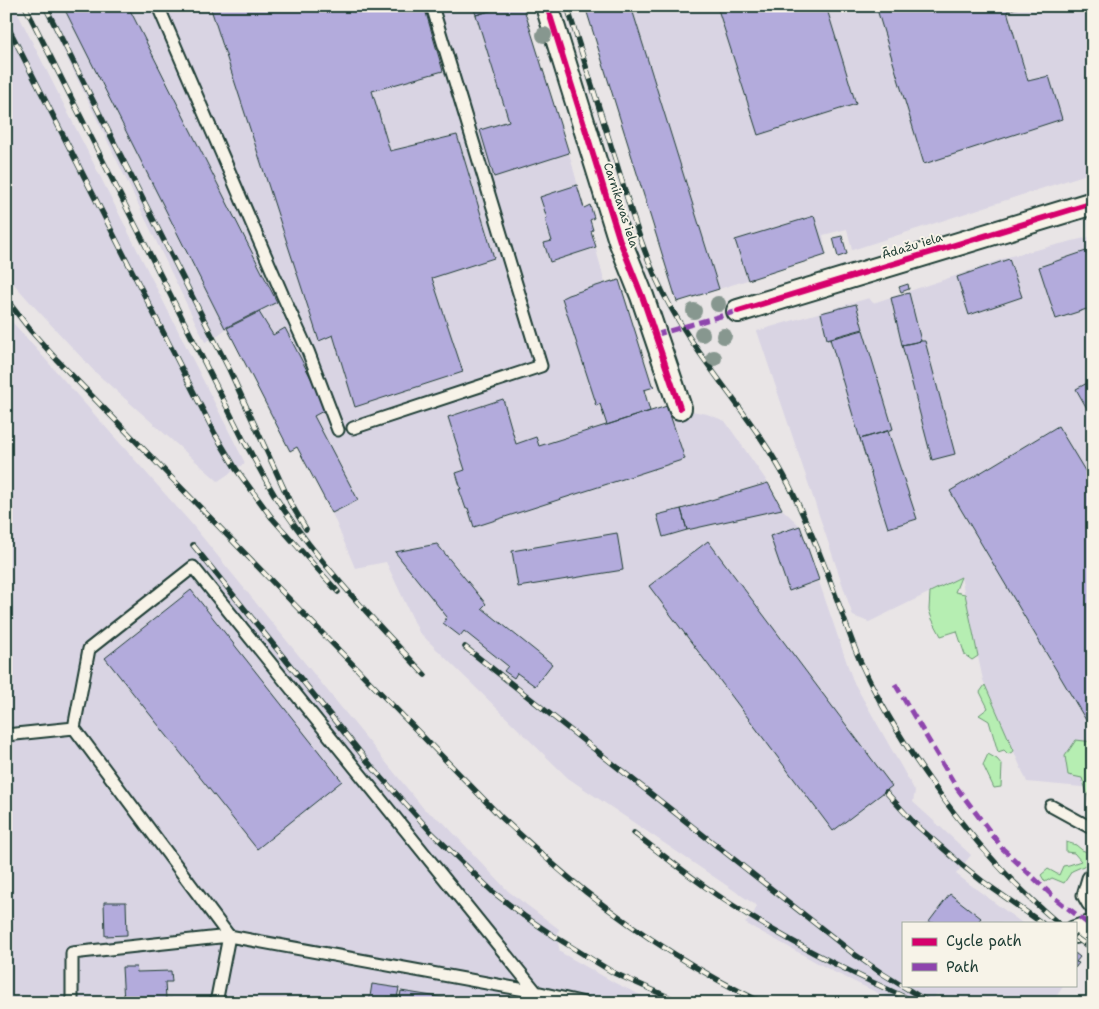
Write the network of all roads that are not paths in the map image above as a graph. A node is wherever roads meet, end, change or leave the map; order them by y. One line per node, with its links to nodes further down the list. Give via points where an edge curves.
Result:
1 (158, 6): 8 (lane, via 308,351)
2 (432, 6): 7 (lane, via 541,366)
3 (547, 6): 6 (street, Carnikavas iela, via 620,241)
4 (1093, 203): 5 (street, Ādažu iela)
5 (738, 311)
6 (680, 408)
7 (353, 428)
8 (338, 430)
9 (74, 728): 10 (lane); 17 (lane); 18 (lane, via 89,649 193,567)
10 (6, 735)
11 (1052, 806): 12 (lane)
12 (1093, 829)
13 (1093, 871): 14 (lane, via 1083,895)
14 (1093, 910)
15 (1093, 926): 16 (street)
16 (1076, 932)
17 (229, 936): 18 (lane); 19 (lane, via 72,953); 20 (lane)
18 (536, 992): 21 (lane)
19 (72, 1003)
20 (216, 1003)
21 (585, 1003)

